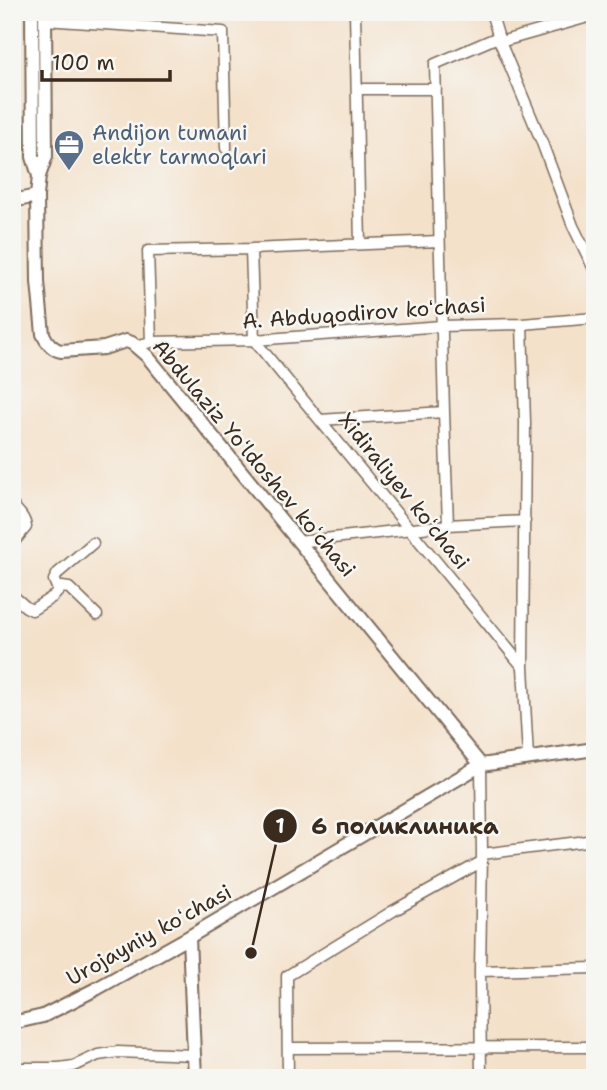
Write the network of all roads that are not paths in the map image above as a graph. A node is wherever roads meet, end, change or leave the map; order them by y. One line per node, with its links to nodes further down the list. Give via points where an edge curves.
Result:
1 (32, 12): 10 (main road, Abdulaziz Yoʻldoshev koʻchasi, via 33,157)
2 (355, 12): 7 (street)
3 (491, 12): 6 (street)
4 (595, 15): 6 (street)
5 (45, 16): 9 (street, via 223,32); 10 (main road, Abdulaziz Yoʻldoshev koʻchasi, via 46,156)
6 (499, 39): 8 (street, via 435,64); 16 (street)
7 (357, 89): 8 (street); 14 (street)
8 (436, 89): 13 (street)
9 (226, 148)
10 (39, 176): 11 (main road, Abdulaziz Yoʻldoshev koʻchasi)
11 (37, 196): 12 (main road); 22 (main road, Abdulaziz Yoʻldoshev koʻchasi, via 38,282 48,344 61,351 104,348 126,341)
12 (12, 201)
13 (439, 241): 14 (street); 19 (street)
14 (360, 244): 15 (street)
15 (251, 250): 20 (street); 21 (street, via 148,251)
16 (595, 271)
17 (595, 318): 18 (street, A. Abduqodirov koʻchasi)
18 (522, 324): 19 (street, A. Abduqodirov koʻchasi); 26 (street)
19 (442, 326): 20 (street, A. Abduqodirov koʻchasi); 23 (street)
20 (254, 340): 21 (street, A. Abduqodirov koʻchasi); 24 (street, Xidiraliyev koʻchasi)
21 (151, 342): 22 (street, A. Abduqodirov koʻchasi)
22 (135, 345): 29 (main road, Abdulaziz Yoʻldoshev koʻchasi)
23 (444, 412): 24 (street); 27 (street)
24 (320, 420): 28 (street, Xidiraliyev koʻchasi)
25 (12, 505): 31 (street, via 26,522)
26 (525, 522): 27 (street); 35 (street)
27 (448, 525): 28 (street)
28 (410, 529): 29 (street); 35 (street, Xidiraliyev koʻchasi)
29 (298, 542): 38 (main road, Abdulaziz Yoʻldoshev koʻchasi)
30 (93, 543): 32 (street, via 58,573 54,580)
31 (12, 544)
32 (58, 590): 33 (street, via 32,610); 34 (street, via 69,588)
33 (12, 594)
34 (97, 615)
35 (523, 667): 37 (street)
36 (595, 749): 37 (main road)
37 (528, 757): 38 (main road)
38 (481, 765): 40 (street); 41 (main road, Urоjayniy koʻchasi)
39 (595, 839): 40 (street)
40 (481, 858): 43 (street); 47 (street, via 288,975)
41 (189, 937): 44 (main road, Urоjayniy koʻchasi, via 43,1016); 48 (main road)
42 (595, 968): 43 (street)
43 (480, 971): 45 (street)
44 (12, 1020)
45 (481, 1047): 46 (street); 47 (street); 52 (street)
46 (595, 1047)
47 (288, 1048): 51 (street)
48 (194, 1055): 49 (street, via 118,1052 74,1066); 50 (main road)
49 (12, 1068)
50 (195, 1078)
51 (288, 1078)
52 (481, 1078)

